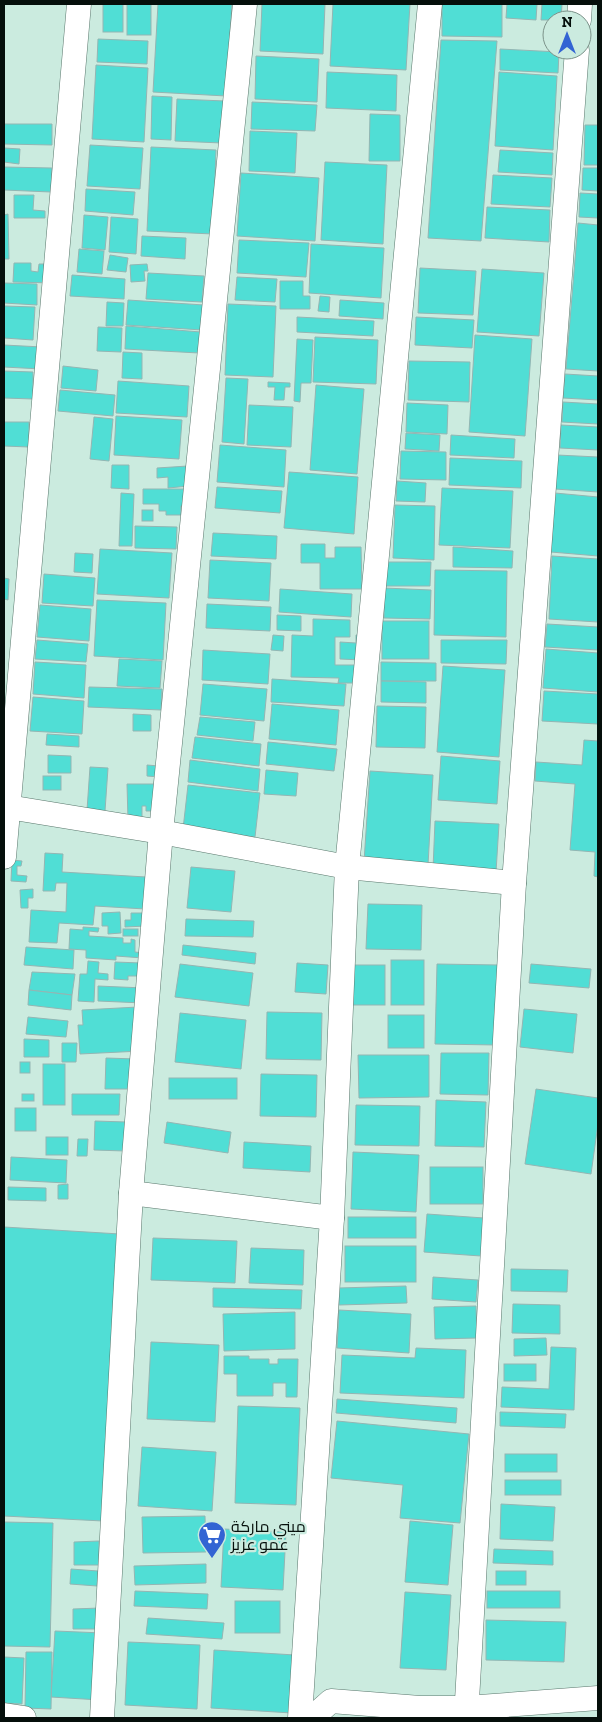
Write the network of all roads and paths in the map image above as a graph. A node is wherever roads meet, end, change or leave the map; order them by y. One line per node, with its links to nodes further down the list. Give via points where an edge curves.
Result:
1 (79, 4): 5 (street)
2 (245, 4): 6 (street)
3 (430, 4): 8 (street)
4 (576, 60): 9 (street)
5 (6, 807): 6 (street); 7 (street)
6 (161, 832): 8 (street); 10 (street)
7 (4, 856)
8 (347, 867): 9 (street); 11 (street)
9 (514, 883): 13 (street)
10 (130, 1193): 11 (street); 16 (street)
11 (332, 1218): 17 (street)
12 (598, 1698): 13 (street)
13 (466, 1713): 18 (street, via 331,1701)
14 (4, 1715): 15 (street)
15 (24, 1718)
16 (102, 1718)
17 (300, 1718)
18 (312, 1718)

